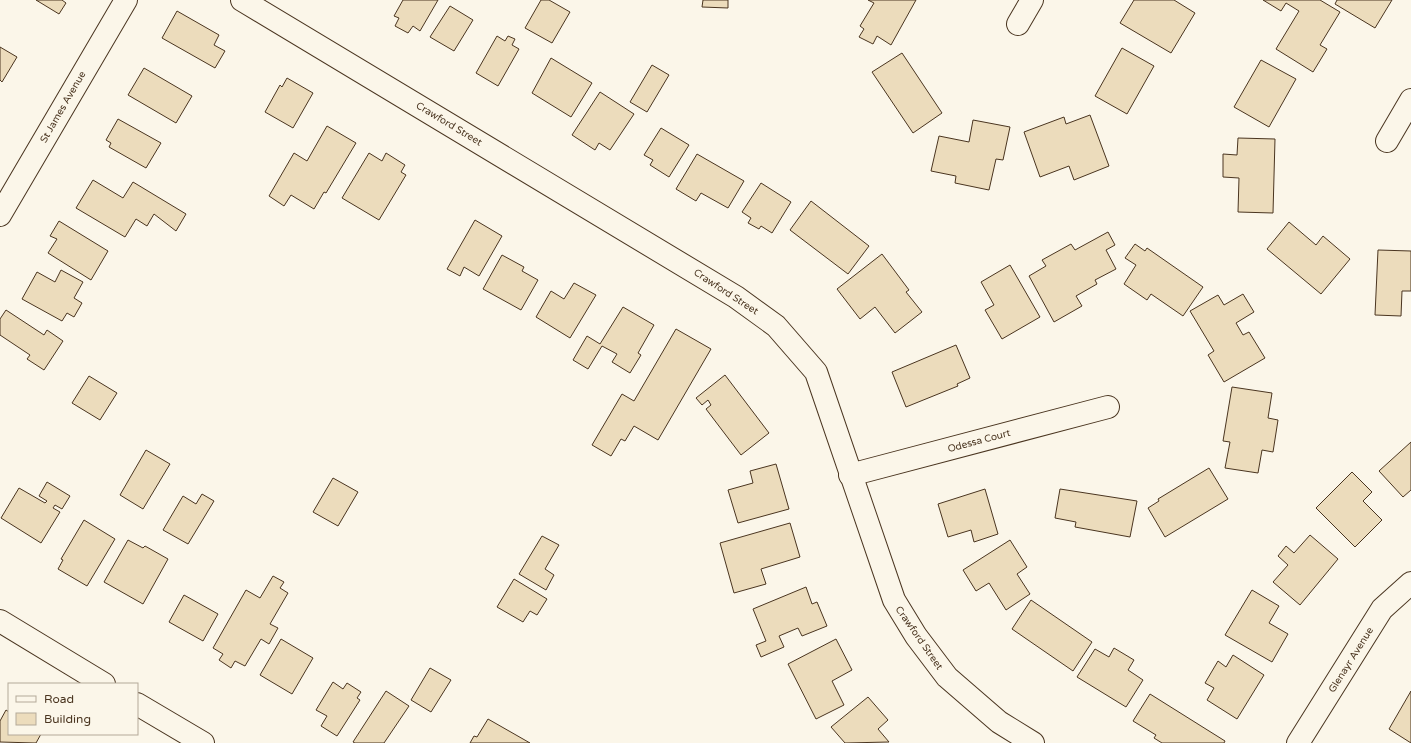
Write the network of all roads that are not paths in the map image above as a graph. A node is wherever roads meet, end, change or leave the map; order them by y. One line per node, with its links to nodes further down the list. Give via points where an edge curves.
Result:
1 (126, 0): 7 (street, St James Avenue)
2 (242, 0): 9 (street, Crawford Street, via 729,292 776,326 816,372)
3 (1032, 0): 4 (street)
4 (1018, 24)
5 (1411, 100): 6 (street)
6 (1388, 141)
7 (0, 215)
8 (1108, 407): 9 (street, Odessa Court)
9 (850, 475): 15 (street, Crawford Street, via 894,600 916,636 947,677 999,722)
10 (1411, 583): 16 (street, Glenayr Avenue, via 1382,609)
11 (0, 621): 12 (street)
12 (102, 683)
13 (138, 705): 14 (street)
14 (203, 743)
15 (1034, 743)
16 (1298, 743)

